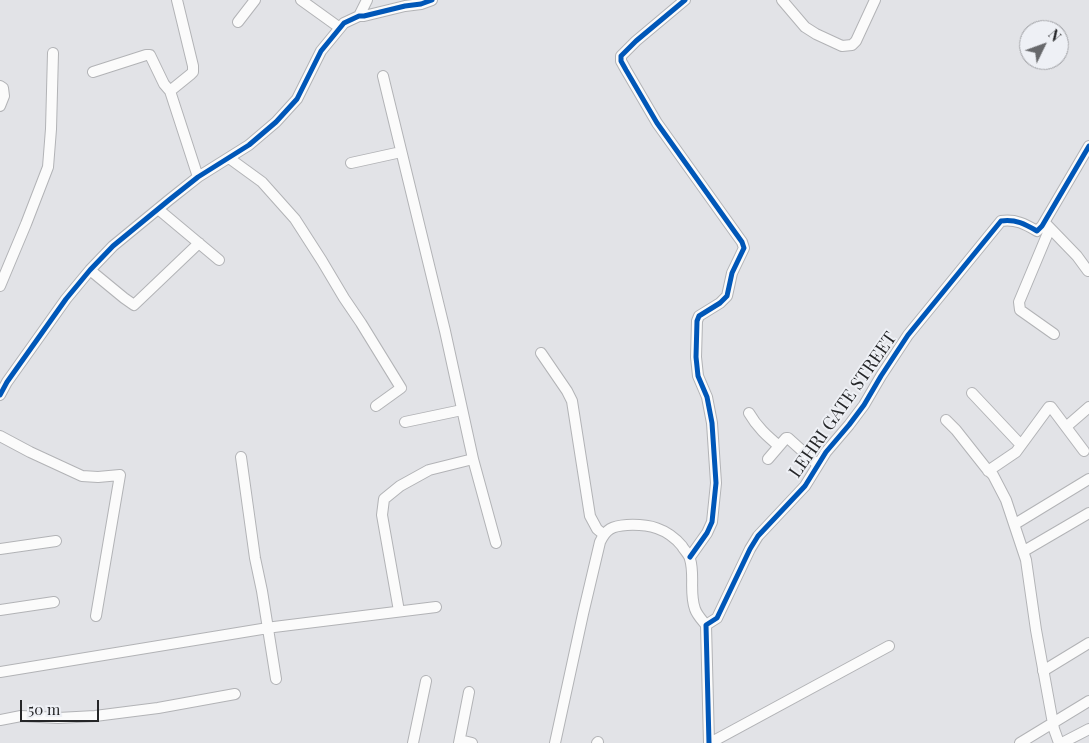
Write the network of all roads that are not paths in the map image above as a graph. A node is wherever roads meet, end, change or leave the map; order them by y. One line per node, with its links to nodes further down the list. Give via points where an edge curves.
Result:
1 (178, 0): 16 (street, via 193,72)
2 (255, 0): 10 (street)
3 (301, 0): 11 (street)
4 (367, 0): 9 (street)
5 (432, 0): 9 (street)
6 (685, 0): 58 (street, via 636,41 621,56 621,61 656,123 728,220 744,248 732,273 727,296 699,316 697,321 698,376 707,397 712,423 716,483 712,522)
7 (782, 0): 8 (street, via 805,27 842,46 856,41)
8 (875, 0)
9 (359, 16): 11 (street)
10 (238, 22)
11 (340, 28): 20 (street, via 321,51 297,99 276,122)
12 (53, 53): 29 (street, via 48,167)
13 (93, 72): 16 (street, via 150,55)
14 (383, 76): 19 (street)
15 (0, 86): 17 (street, via 4,96)
16 (170, 91): 22 (street)
17 (0, 106)
18 (1089, 146): 24 (street)
19 (401, 152): 21 (street); 36 (street)
20 (229, 158): 22 (street); 34 (street, via 262,182 294,219 400,388)
21 (351, 163)
22 (198, 177): 23 (street)
23 (158, 209): 25 (street); 27 (street)
24 (1047, 225): 28 (street); 30 (street, via 1019,302 1020,310); 48 (street, LEHRI GATE STREET, via 1037,231 1018,222 1001,221 908,335 864,405)
25 (199, 243): 26 (street); 27 (street, via 134,305)
26 (219, 260)
27 (90, 270): 33 (street)
28 (1088, 271)
29 (0, 286)
30 (1054, 334)
31 (541, 353): 53 (street, via 572,401 590,516)
32 (972, 393): 42 (street)
33 (0, 395)
34 (376, 406)
35 (1089, 407): 40 (street)
36 (462, 410): 39 (street); 46 (street)
37 (750, 412): 43 (street, via 766,436)
38 (946, 420): 49 (street)
39 (405, 422)
40 (1066, 427): 42 (street, via 1049,407); 44 (street)
41 (0, 436): 63 (street, via 82,476 120,475)
42 (1021, 445): 49 (street)
43 (779, 446): 47 (street); 48 (street, via 788,438)
44 (1084, 451)
45 (240, 456): 65 (street)
46 (473, 459): 55 (street); 62 (street, via 429,470 384,499 382,515)
47 (768, 459)
48 (818, 465): 64 (street, LEHRI GATE STREET, via 805,486 758,536 717,618)
49 (988, 471): 52 (street, via 1006,500)
50 (1089, 479): 52 (street)
51 (1089, 513): 57 (street)
52 (1014, 524): 57 (street)
53 (603, 534): 58 (street, via 610,528 624,525 658,528 676,539); 81 (street)
54 (56, 541): 56 (street)
55 (496, 543)
56 (0, 548)
57 (1024, 552): 68 (street)
58 (690, 557): 64 (street, via 695,610)
59 (54, 602): 61 (street)
60 (436, 607): 62 (street)
61 (0, 610)
62 (399, 611): 65 (street)
63 (96, 616)
64 (706, 625): 82 (street)
65 (268, 628): 69 (street); 70 (street)
66 (1089, 643): 68 (street)
67 (889, 646): 82 (street)
68 (1043, 671): 76 (street)
69 (0, 672)
70 (276, 679)
71 (426, 681): 79 (street)
72 (469, 692): 78 (street)
73 (235, 694): 75 (street, via 76,718 21,716)
74 (1089, 701): 76 (street)
75 (0, 720)
76 (1053, 724): 83 (street); 84 (street)
77 (1089, 729): 84 (street)
78 (460, 742): 80 (street)
79 (413, 743)
80 (472, 743)
81 (555, 743)
82 (710, 743)
83 (1020, 743)
84 (1061, 743)

